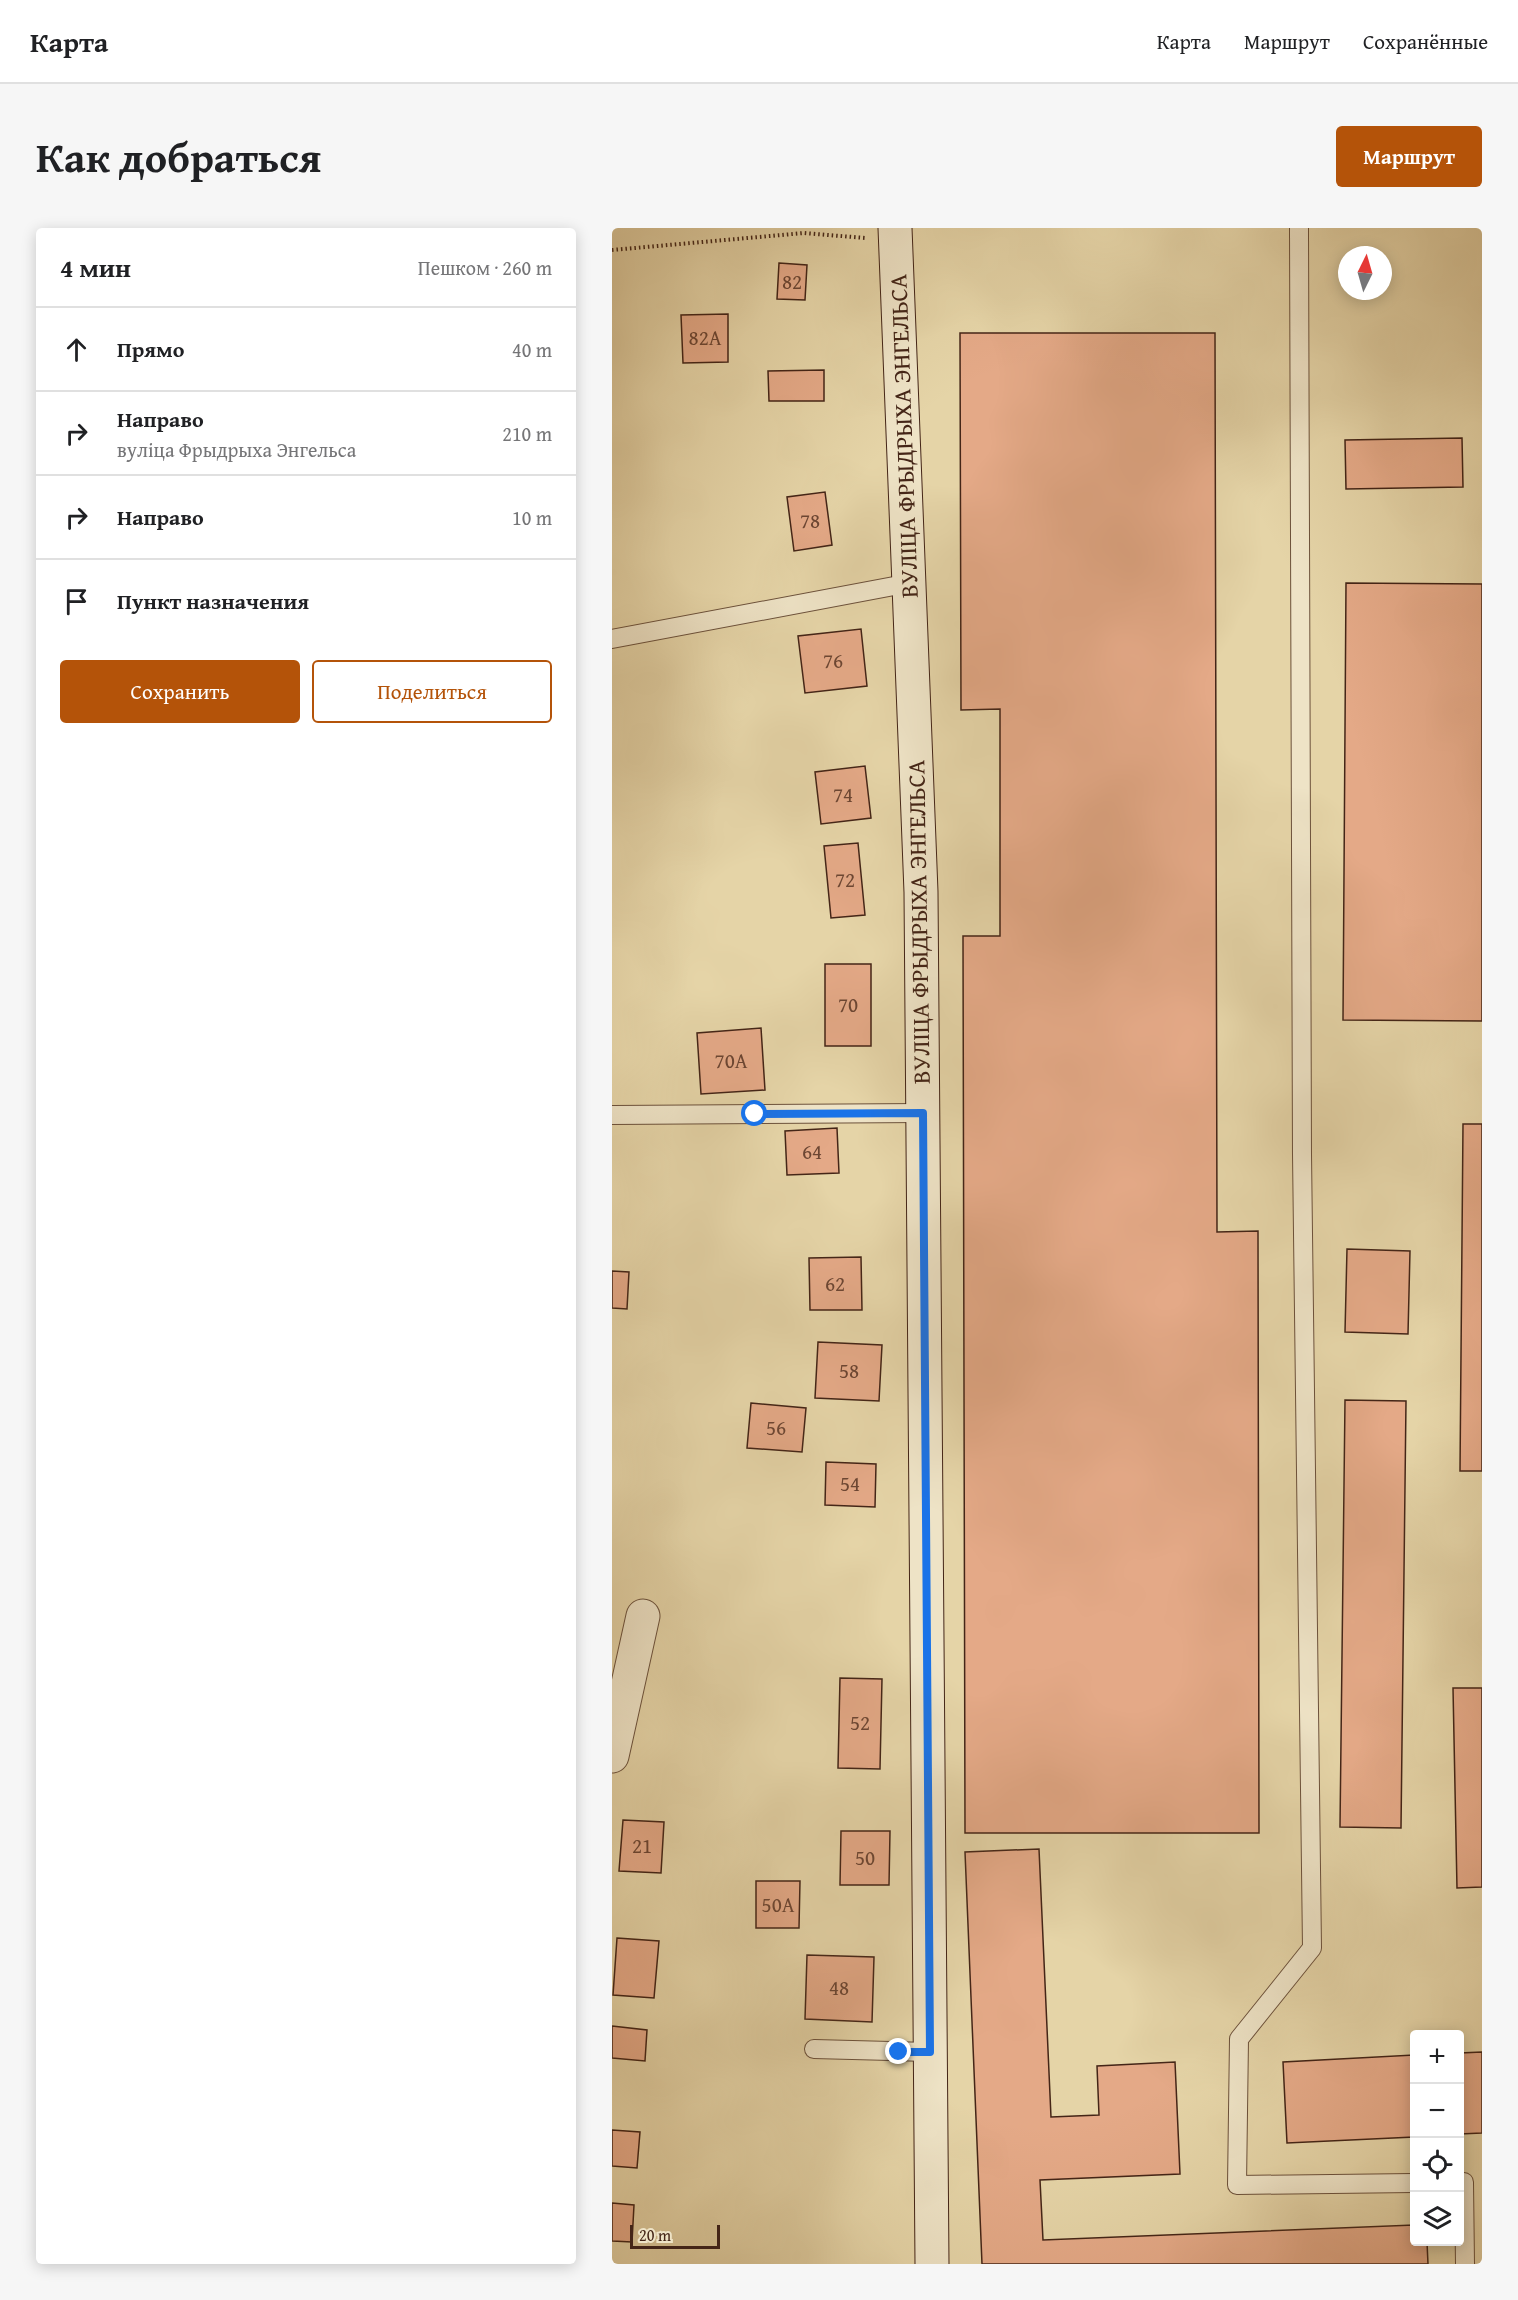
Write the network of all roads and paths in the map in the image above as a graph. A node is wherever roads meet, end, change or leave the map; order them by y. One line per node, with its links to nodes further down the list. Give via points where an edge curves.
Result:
1 (1299, 228): 12 (lane, via 1302,1166 1312,1948 1239,2039 1238,2185)
2 (895, 234): 3 (path, via 804,233); 4 (street, ВУЛІЦА ФРЫДРЫХА ЭНГЕЛЬСА)
3 (612, 250)
4 (910, 583): 5 (lane); 6 (street, ВУЛІЦА ФРЫДРЫХА ЭНГЕЛЬСА, via 921,892)
5 (612, 639)
6 (923, 1113): 7 (lane); 11 (street, ВУЛІЦА ФРЫДРЫХА ЭНГЕЛЬСА)
7 (612, 1115)
8 (643, 1616): 9 (street)
9 (612, 1756)
10 (814, 2049): 11 (lane)
11 (930, 2052): 14 (street, ВУЛІЦА ФРЫДРЫХА ЭНГЕЛЬСА)
12 (1410, 2182)
13 (1464, 2182): 15 (lane)
14 (932, 2264)
15 (1465, 2264)

